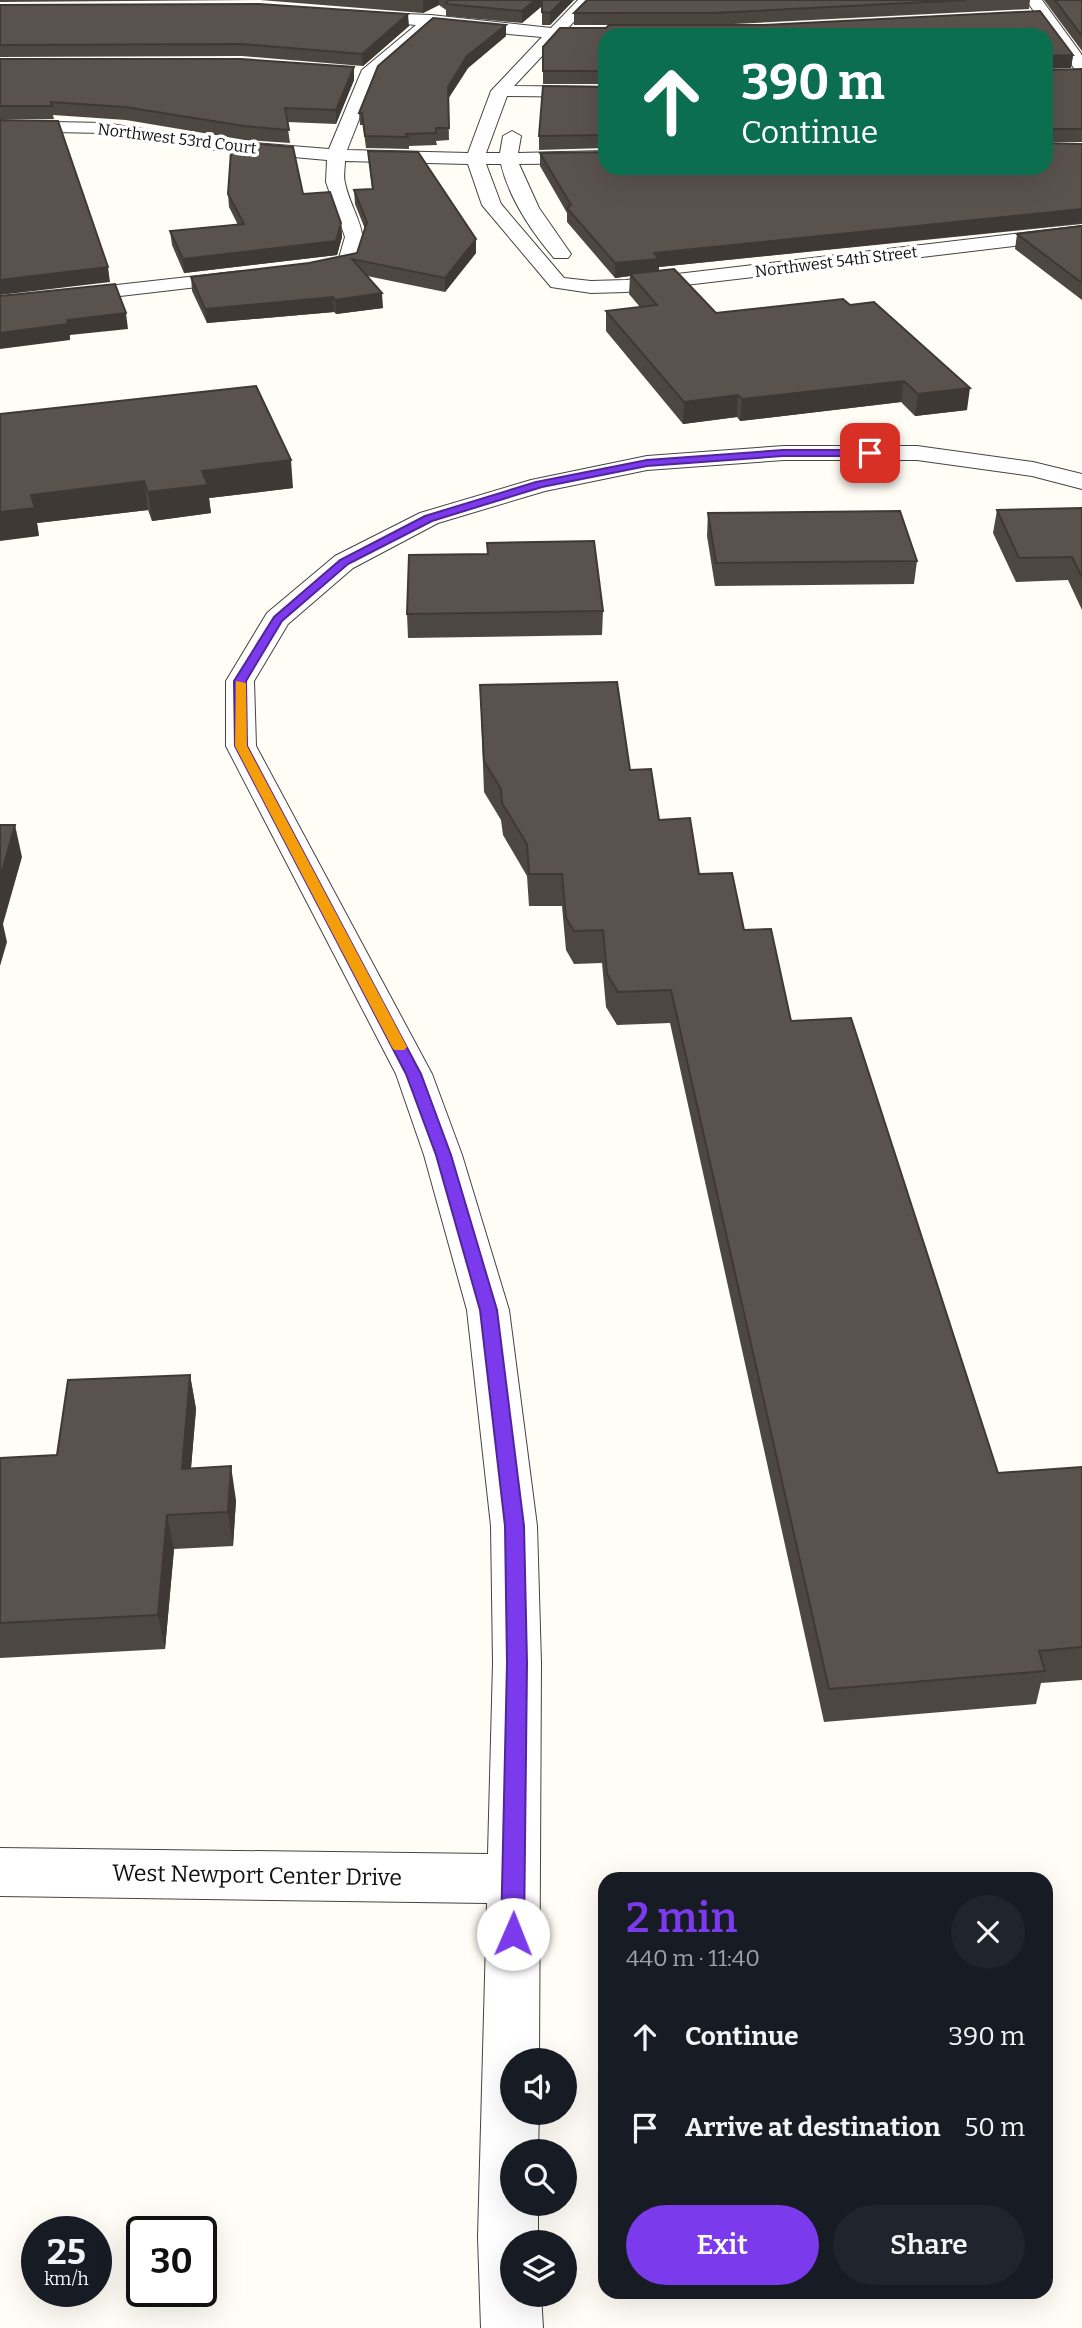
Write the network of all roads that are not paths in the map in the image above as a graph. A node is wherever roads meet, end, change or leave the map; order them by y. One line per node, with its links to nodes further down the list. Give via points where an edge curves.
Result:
1 (586, 0): 8 (street)
2 (442, 7): 6 (street)
3 (1037, 10): 7 (street)
4 (348, 13): 6 (street)
5 (599, 16): 9 (street)
6 (430, 22): 8 (street); 19 (street, via 362,73)
7 (1049, 28)
8 (553, 33): 9 (street); 15 (street)
9 (584, 33): 10 (street); 12 (street)
10 (598, 33)
11 (1053, 34): 13 (street)
12 (567, 49)
13 (1078, 72)
14 (540, 75): 17 (street)
15 (500, 91): 17 (street); 22 (street)
16 (598, 93): 17 (street)
17 (518, 107): 21 (street)
18 (0, 126): 19 (street, Northwest 53rd Court, via 104,128 215,145)
19 (336, 155): 22 (street, Northwest 53rd Court); 24 (street, via 335,182 355,237 348,261)
20 (598, 157): 21 (street, Northwest 53rd Court)
21 (509, 158): 22 (street, Northwest 53rd Court); 26 (street, via 549,242)
22 (475, 159): 26 (street, Northwest 54th Street, via 492,205 558,283)
23 (1082, 232): 26 (street, Northwest 54th Street)
24 (283, 272)
25 (256, 275): 27 (street)
26 (591, 287)
27 (0, 304)
28 (1082, 454): 29 (street)
29 (1072, 479): 31 (street, via 917,453 783,453 647,463 540,485 429,518 344,562 278,619 240,681 241,746 414,1074 488,1310 514,1526)
30 (0, 1872): 31 (street, West Newport Center Drive)
31 (513, 1879): 32 (street, via 508,2237)
32 (512, 2328)

